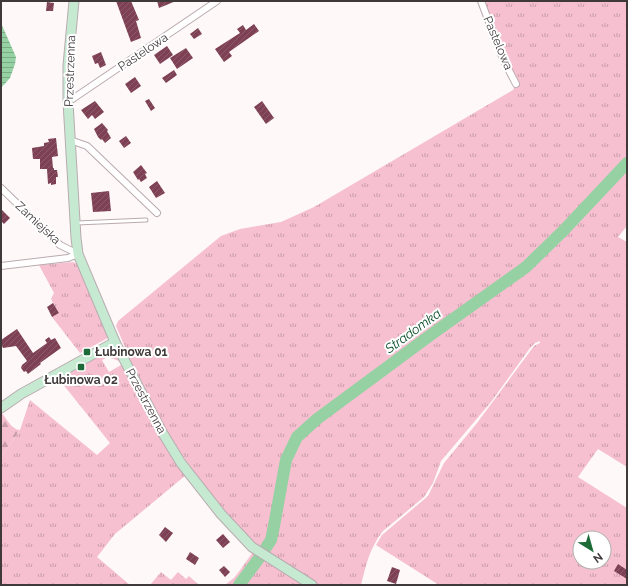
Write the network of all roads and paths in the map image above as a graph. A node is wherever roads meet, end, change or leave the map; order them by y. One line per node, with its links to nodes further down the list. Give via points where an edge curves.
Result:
1 (74, 1): 5 (street, Przestrzenna, via 68,65)
2 (217, 1): 5 (street, Pastelowa)
3 (481, 1): 4 (street, Pastelowa, via 503,59)
4 (516, 84)
5 (68, 102): 6 (street, Przestrzenna)
6 (70, 140): 8 (street, via 86,146); 10 (street, Przestrzenna)
7 (1, 188): 11 (street, Zamiejska, via 60,245)
8 (158, 213)
9 (146, 220): 10 (lane)
10 (75, 223): 11 (street, Przestrzenna)
11 (78, 254): 12 (street, via 68,258); 13 (street, Przestrzenna)
12 (1, 266)
13 (116, 342): 14 (street, via 21,394); 15 (street, Przestrzenna, via 162,432 181,462 221,514 252,547)
14 (1, 408)
15 (312, 585)

